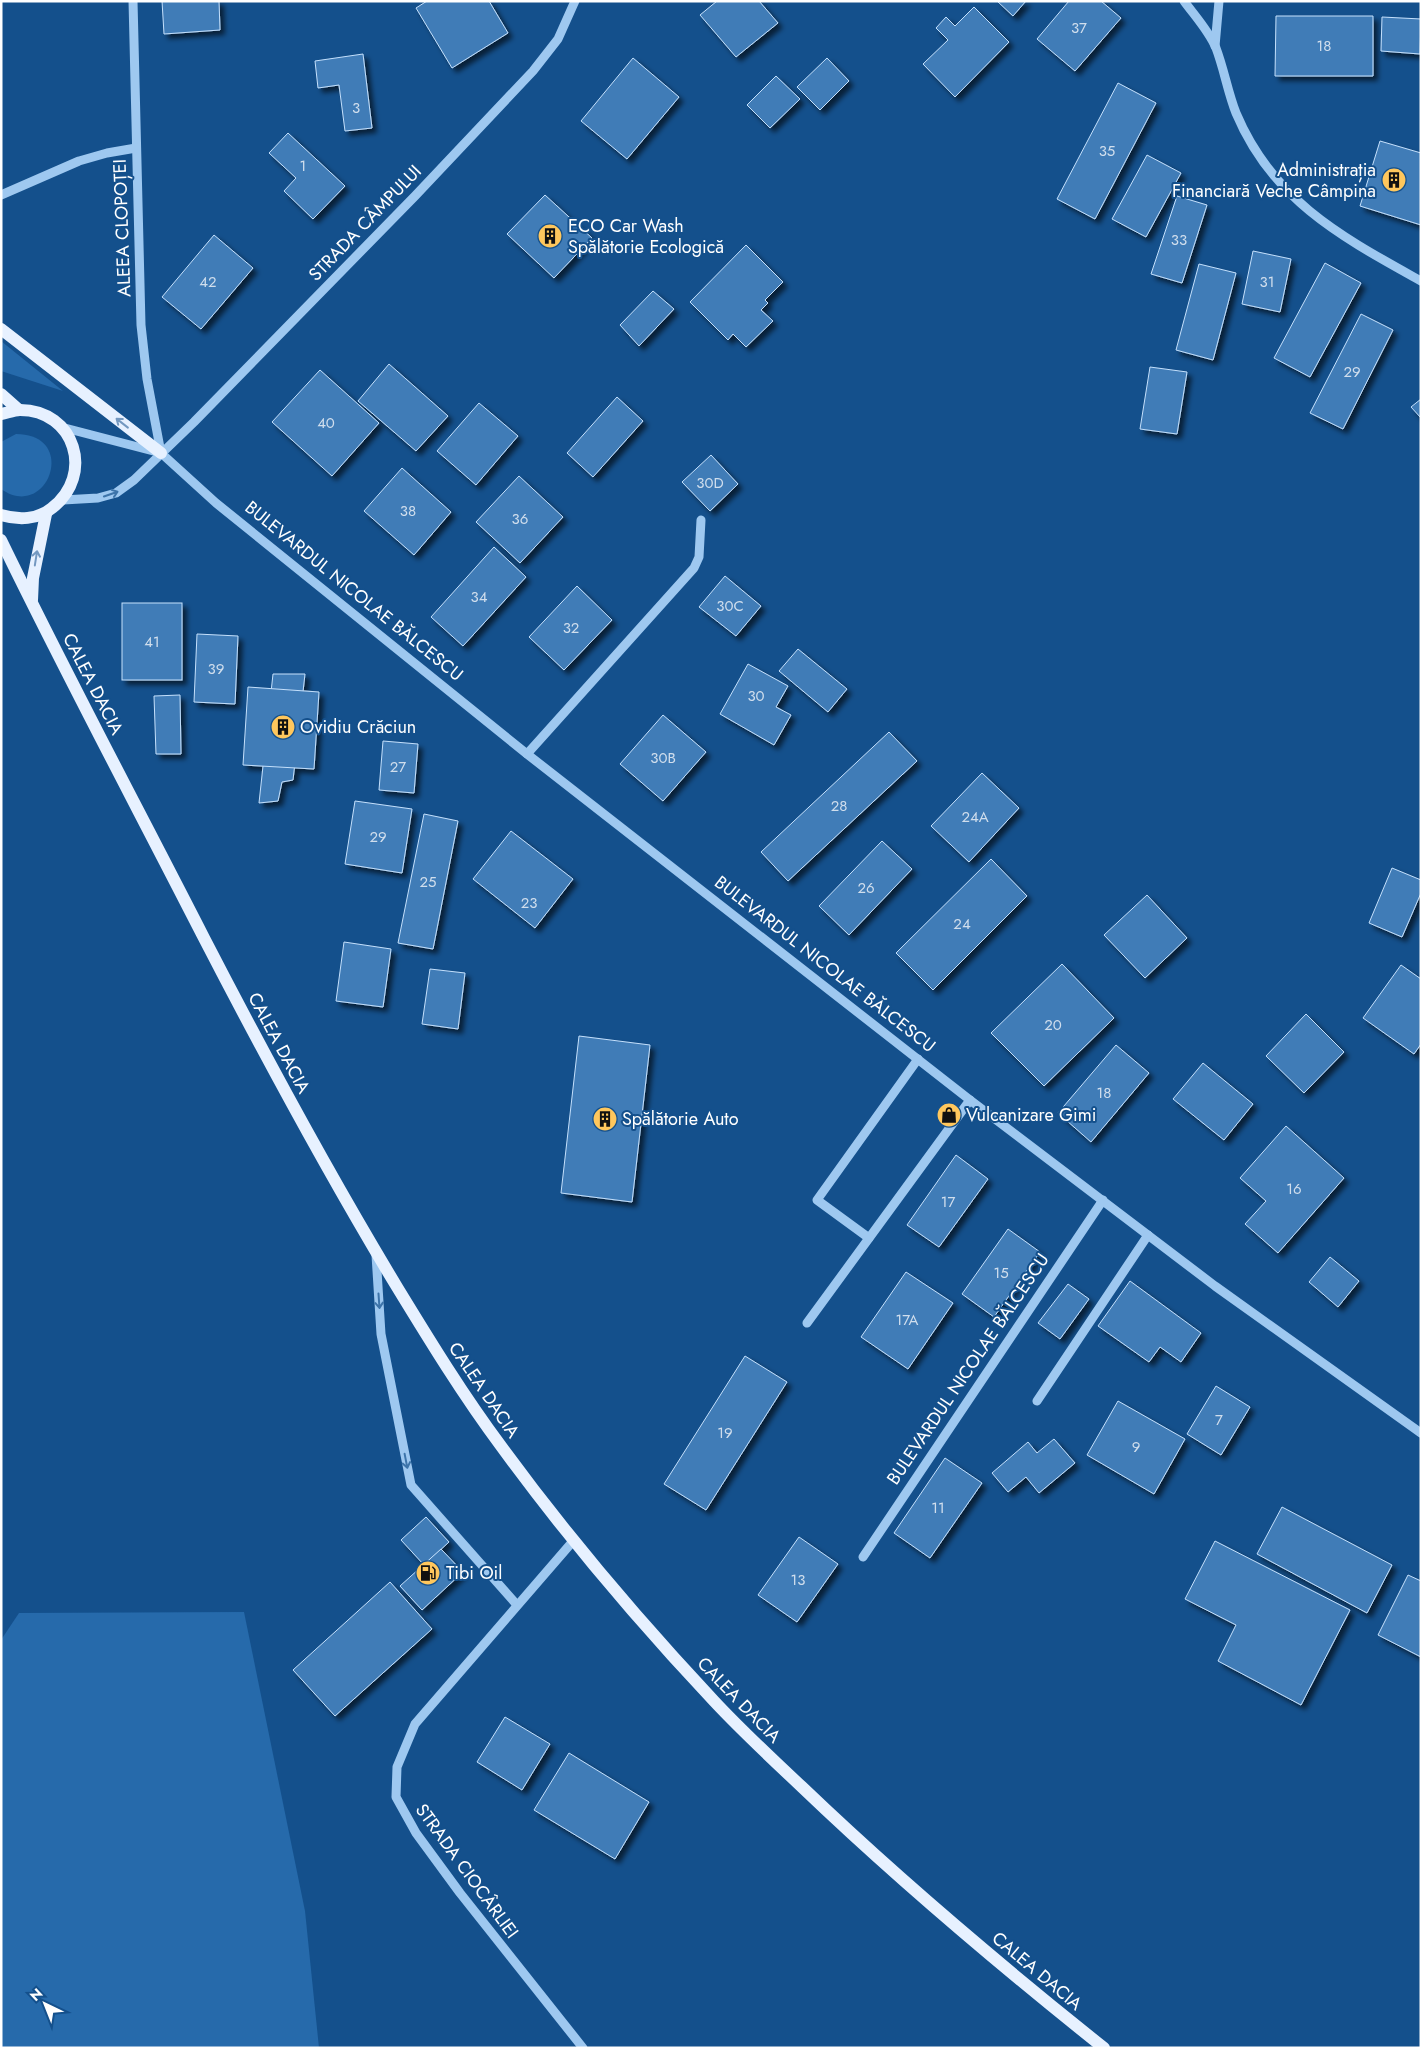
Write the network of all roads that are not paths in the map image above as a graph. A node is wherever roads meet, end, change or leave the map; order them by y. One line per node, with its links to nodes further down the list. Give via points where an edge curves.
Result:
1 (132, 1): 6 (street, ALEEA CLOPOȚEI)
2 (575, 1): 14 (street, STRADA CÂMPULUI, via 558,39 532,70 401,210)
3 (1184, 1): 5 (street)
4 (1219, 1): 5 (street)
5 (1215, 47): 8 (street, via 1236,112 1252,147 1275,178 1312,214 1350,242)
6 (136, 148): 7 (street, via 79,161); 14 (street, ALEEA CLOPOȚEI, via 141,325 146,378)
7 (1, 195)
8 (1421, 281)
9 (1, 329): 14 (main road, one-way to 9)
10 (1, 394): 11 (main road)
11 (18, 410): 12 (main road); 13 (main road, via 46,416)
12 (1, 414)
13 (61, 427): 14 (street); 15 (main road, via 69,438 76,465 70,490)
14 (161, 453): 15 (street, STRADA CÂMPULUI, one-way to 14, via 98,498 116,493); 22 (street, BULEVARDUL NICOLAE BĂLCESCU, via 216,503)
15 (62, 500): 16 (main road)
16 (46, 514): 17 (main road, via 24,519); 21 (main road, CALEA DACIA, one-way to 16, via 33,578)
17 (1, 515)
18 (701, 520): 22 (street, via 699,557 694,568)
19 (1, 540): 21 (main road, CALEA DACIA)
20 (1, 558): 21 (main road)
21 (32, 603): 28 (main road, CALEA DACIA, via 255,1037)
22 (527, 754): 23 (street, BULEVARDUL NICOLAE BĂLCESCU)
23 (918, 1059): 24 (street, BULEVARDUL NICOLAE BĂLCESCU); 27 (street, via 817,1200)
24 (970, 1100): 25 (street, BULEVARDUL NICOLAE BĂLCESCU); 27 (street)
25 (1102, 1200): 26 (street, BULEVARDUL NICOLAE BĂLCESCU); 33 (street, BULEVARDUL NICOLAE BĂLCESCU)
26 (1148, 1235): 30 (street); 31 (street, BULEVARDUL NICOLAE BĂLCESCU)
27 (869, 1238): 29 (street)
28 (376, 1252): 32 (main road, CALEA DACIA, via 439,1356 494,1436); 34 (street, one-way to 34, via 382,1334 411,1485)
29 (807, 1323)
30 (1037, 1401)
31 (1421, 1433)
32 (574, 1540): 34 (street, STRADA CIOCÂRLIEI); 36 (main road, CALEA DACIA, via 651,1633 717,1704 850,1833)
33 (863, 1557)
34 (517, 1605): 35 (street, STRADA CIOCÂRLIEI, via 415,1724 397,1767 396,1796 416,1833 460,1893)
35 (583, 2048)
36 (1104, 2048)

